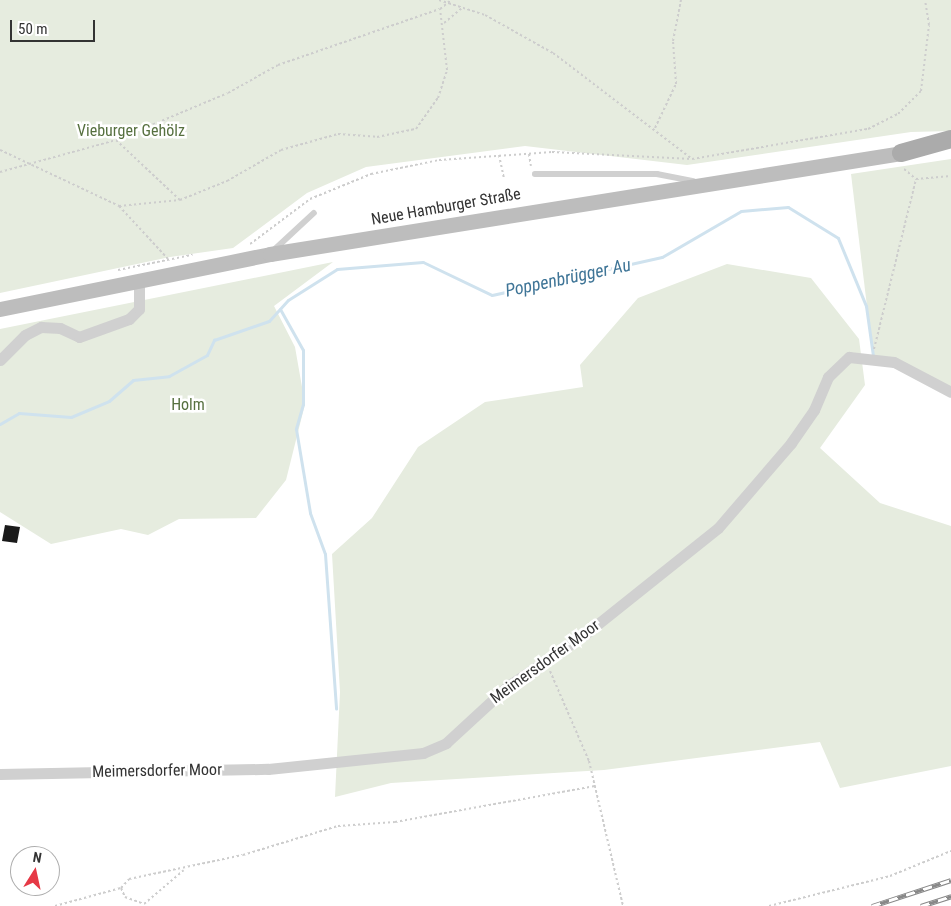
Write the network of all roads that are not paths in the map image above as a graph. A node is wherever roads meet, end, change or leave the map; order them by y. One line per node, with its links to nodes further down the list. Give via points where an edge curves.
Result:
1 (951, 139): 3 (main road)
2 (951, 149): 3 (main road)
3 (903, 161): 5 (main road, Neue Hamburger Straße)
4 (534, 174): 5 (lane, via 657,174)
5 (705, 183): 7 (main road, Neue Hamburger Straße)
6 (314, 213): 7 (lane)
7 (270, 254): 8 (main road, Neue Hamburger Straße)
8 (139, 280): 9 (main road, Neue Hamburger Straße); 10 (street, via 138,309 129,319 80,337 60,328 41,327 25,335)
9 (0, 309)
10 (0, 360)
11 (951, 392): 12 (street, Meimersdorfer Moor, via 894,362 873,356 849,357 828,377 814,410 791,443 718,528 584,634 544,660 446,743 423,752 268,769)
12 (0, 774)

